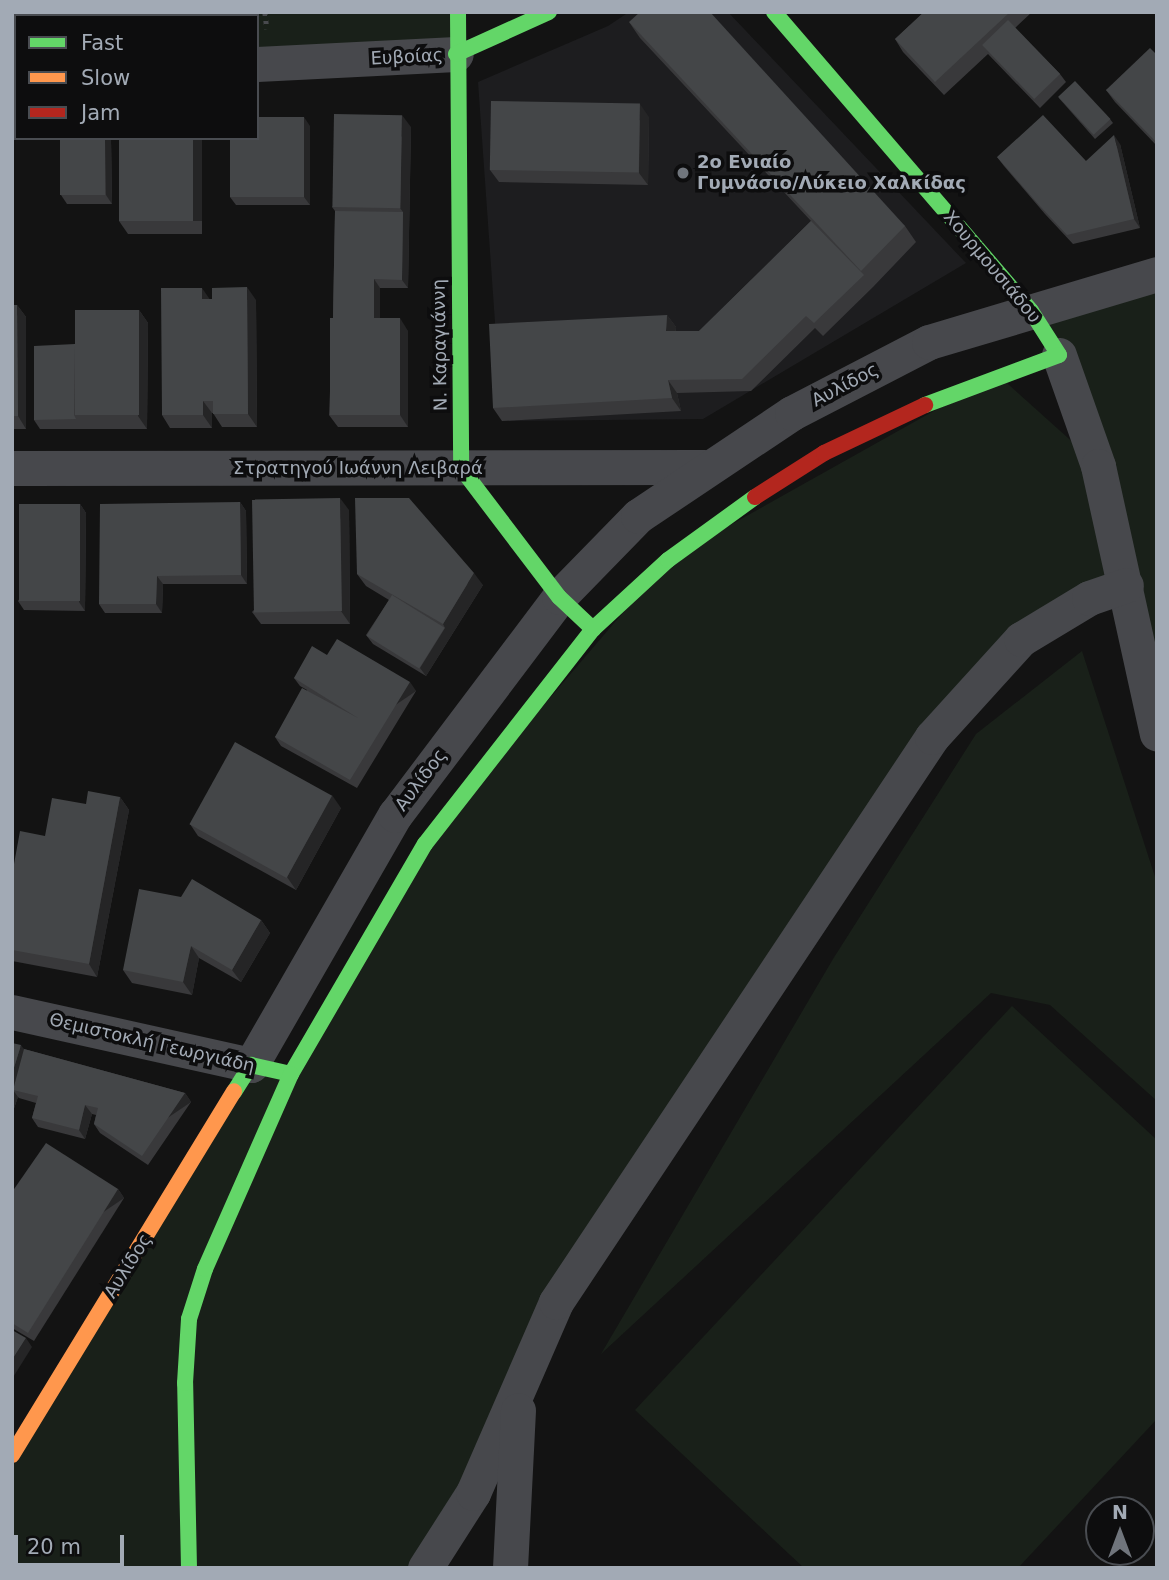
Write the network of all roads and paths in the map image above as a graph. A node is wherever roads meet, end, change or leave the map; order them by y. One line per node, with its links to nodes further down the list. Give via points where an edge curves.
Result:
1 (190, 12): 5 (street)
2 (458, 12): 6 (street, Ν. Καραγιάννη)
3 (548, 12): 6 (street, Ευβοίας)
4 (774, 12): 9 (street, Χουρμουσιάδου)
5 (154, 14)
6 (456, 54): 7 (street, Ευβοίας); 13 (street, Ν. Καραγιάννη)
7 (262, 60)
8 (1157, 274): 9 (street, Αυλίδος)
9 (1031, 311): 10 (street, Χουρμουσιάδου); 11 (street, Αυλίδος, via 929,342 792,413)
10 (1059, 355): 14 (street, Χουρμουσιάδου, via 1098,466); 16 (street, via 894,416 824,453 740,506 668,560)
11 (704, 467): 13 (street, Στρατηγού Ιωάννη Λειβαρά); 15 (street, Αυλίδος, via 638,516)
12 (12, 468): 13 (street, Στρατηγού Ιωάννη Λειβαρά)
13 (461, 468): 15 (street)
14 (1126, 585): 17 (street, Χουρμουσιάδου); 21 (street, via 1089,598 1021,639 932,737 556,1302)
15 (559, 597): 16 (street); 19 (street, Αυλίδος, via 395,816)
16 (593, 629): 20 (street, via 425,844)
17 (1154, 713)
18 (12, 1012): 19 (street, Θεμιστοκλή Γεωργιάδη)
19 (251, 1065): 20 (street, Θεμιστοκλή Γεωργιάδη); 22 (street, Αυλίδος)
20 (291, 1074): 23 (street, via 205,1269 189,1319 185,1383)
21 (519, 1391): 24 (street, via 473,1493); 25 (street)
22 (12, 1455)
23 (189, 1568)
24 (425, 1568)
25 (510, 1568)

